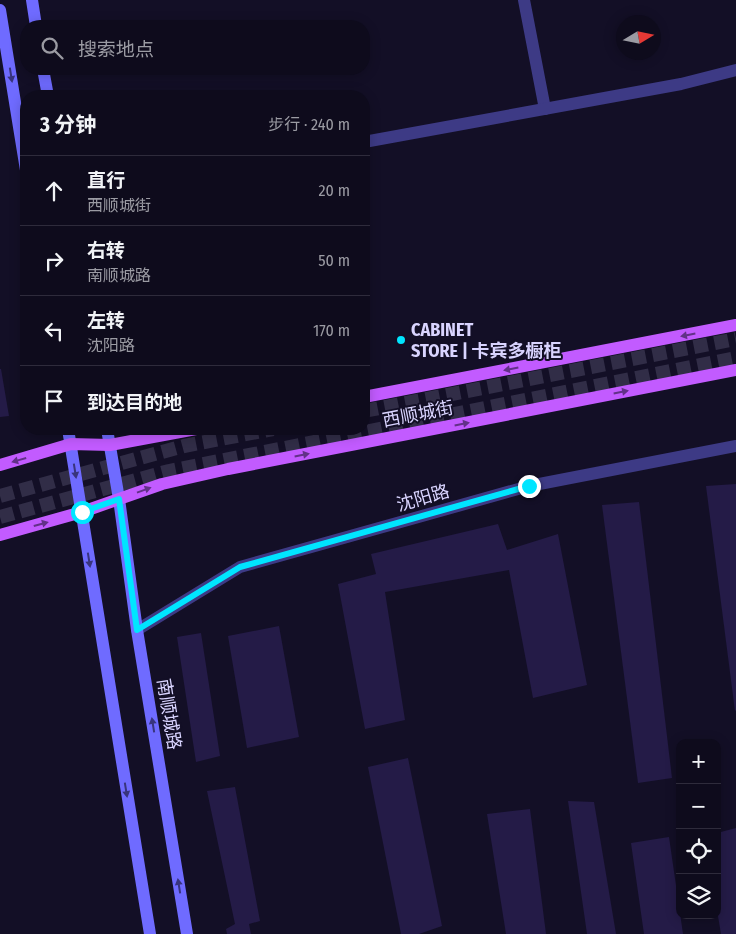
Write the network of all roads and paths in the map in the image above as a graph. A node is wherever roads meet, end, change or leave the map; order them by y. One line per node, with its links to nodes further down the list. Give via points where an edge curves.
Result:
1 (32, 0): 4 (main road)
2 (524, 0): 8 (street)
3 (0, 10): 9 (main road, one-way to 9)
4 (35, 20)
5 (736, 70): 8 (street, via 681,84)
6 (44, 75): 7 (main road)
7 (47, 90)
8 (545, 109): 10 (street)
9 (20, 133)
10 (370, 141)
11 (736, 325): 13 (main road, 西顺城街, one-way to 13)
12 (736, 370): 21 (main road, 西顺城街, one-way to 12, via 162,484 228,469)
13 (370, 396)
14 (69, 435): 17 (main road)
15 (108, 435): 18 (main road, 南顺城路)
16 (164, 435): 18 (main road)
17 (71, 444): 18 (main road); 20 (main road, one-way to 20); 22 (main road, one-way to 22)
18 (110, 445): 21 (main road, 南顺城路)
19 (736, 446): 24 (street, 沈阳路, via 529,486 240,567)
20 (0, 465)
21 (119, 499): 22 (main road, 西顺城街); 24 (main road, 南顺城路)
22 (82, 512): 23 (main road, 西顺城街, one-way to 22); 25 (main road, one-way to 25)
23 (0, 535)
24 (137, 630): 26 (main road, 南顺城路, one-way to 24)
25 (150, 934)
26 (187, 934)

